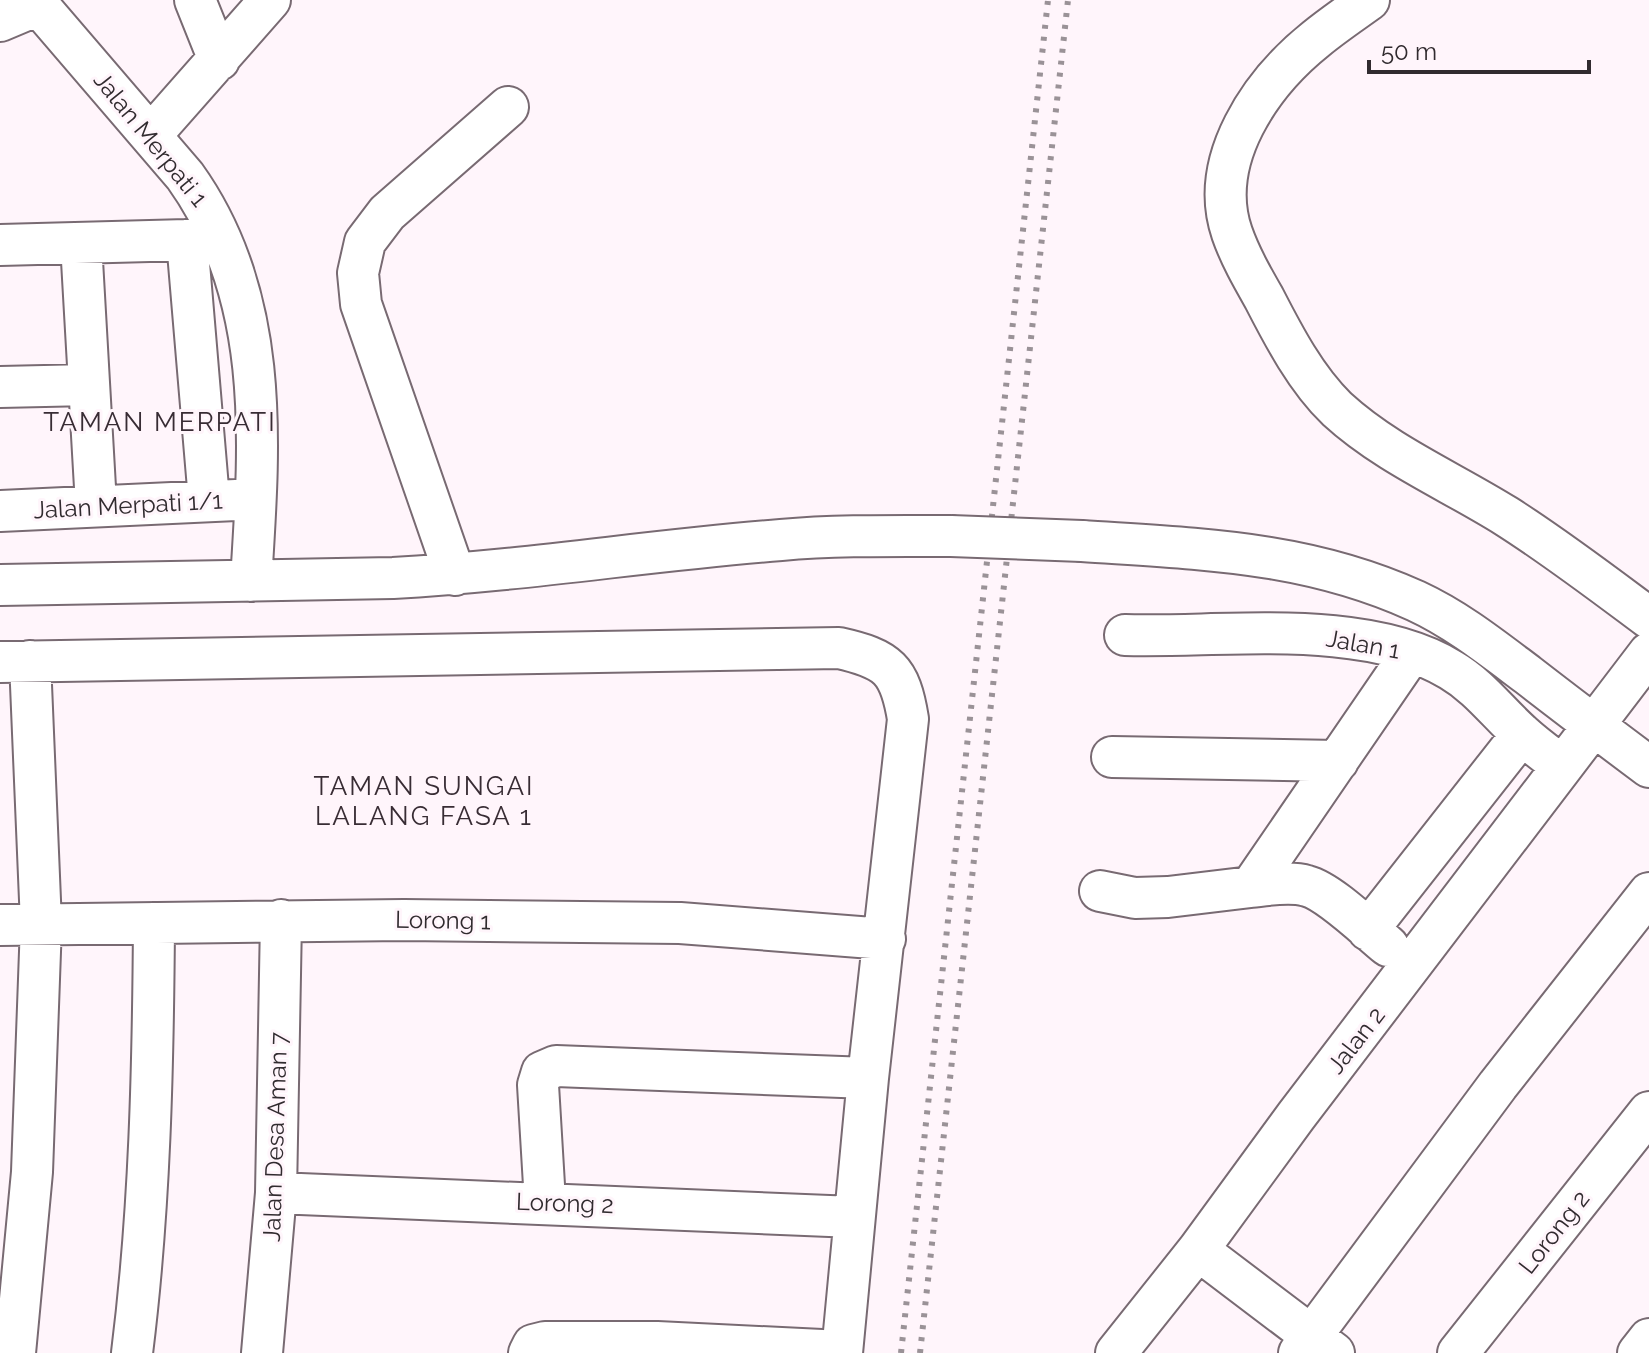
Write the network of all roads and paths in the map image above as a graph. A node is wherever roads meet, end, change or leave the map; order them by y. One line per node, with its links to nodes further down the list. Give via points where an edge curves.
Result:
1 (195, 0): 6 (street)
2 (270, 0): 6 (street)
3 (1369, 0): 21 (street, via 1314,41 1272,82 1245,124 1231,152 1226,180 1231,232 1283,334 1337,408 1412,462 1506,516)
4 (36, 2): 5 (street); 8 (street, Jalan Merpati 1)
5 (0, 21)
6 (219, 60): 8 (street)
7 (508, 107): 18 (street, via 387,213 365,242 358,273 361,304)
8 (151, 135): 9 (street, Jalan Merpati 1, via 206,205)
9 (204, 237): 10 (street); 14 (street); 15 (street, Jalan Merpati 1, via 236,275 255,373)
10 (81, 243): 11 (street); 12 (street)
11 (0, 245)
12 (89, 385): 13 (street); 16 (street)
13 (0, 387)
14 (209, 500): 15 (street, Jalan Merpati 1/1); 16 (street, Jalan Merpati 1/1)
15 (256, 501): 19 (street, Jalan Merpati 1)
16 (96, 505): 17 (street, Jalan Merpati 1/1)
17 (0, 511)
18 (455, 575): 19 (street); 26 (street, bridge, via 781,540 869,536 1082,541 1290,559 1360,578 1418,602 1467,629)
19 (251, 581): 20 (street)
20 (0, 585)
21 (1649, 618)
22 (1125, 635): 23 (street, Jalan 1, via 1336,636)
23 (1412, 652): 27 (street, Jalan 1, via 1476,686); 29 (street)
24 (1648, 657): 26 (street, Jalan 2)
25 (15, 662): 37 (street); 40 (street, via 839,648 871,656 890,670 904,692 908,719)
26 (1594, 725): 30 (street, Jalan 2); 31 (street)
27 (1522, 734): 30 (street, Jalan 1); 39 (street)
28 (1112, 757): 29 (street)
29 (1338, 761): 32 (street)
30 (1562, 766): 41 (street, Jalan 2)
31 (1649, 767)
32 (1251, 887): 33 (street, via 1135,898); 39 (street, via 1308,886)
33 (1100, 891)
34 (1649, 893): 49 (street, via 1498,1085)
35 (281, 920): 36 (street, Lorong 1); 40 (street, Lorong 1, via 680,923); 44 (street, Jalan Desa Aman 7)
36 (154, 923): 37 (street, Lorong 1); 52 (street, via 150,1161)
37 (41, 924): 38 (street, Lorong 1); 51 (street, via 32,1172)
38 (0, 925)
39 (1368, 930): 41 (street)
40 (885, 939): 42 (street)
41 (1413, 966): 47 (street, Jalan 2)
42 (868, 1078): 45 (street, via 556,1066 542,1072 538,1085); 46 (street)
43 (1649, 1112): 56 (street, Lorong 2)
44 (276, 1193): 45 (street, Lorong 2); 53 (street, Jalan Desa Aman 7)
45 (545, 1202): 46 (street, Lorong 2)
46 (854, 1217): 50 (street)
47 (1198, 1250): 49 (street); 55 (street, Jalan 2)
48 (1649, 1339): 57 (street)
49 (1315, 1347)
50 (842, 1352): 54 (street, via 567,1341 533,1345)
51 (15, 1353)
52 (132, 1353)
53 (262, 1353)
54 (529, 1353)
55 (1116, 1353)
56 (1458, 1353)
57 (1638, 1353)

